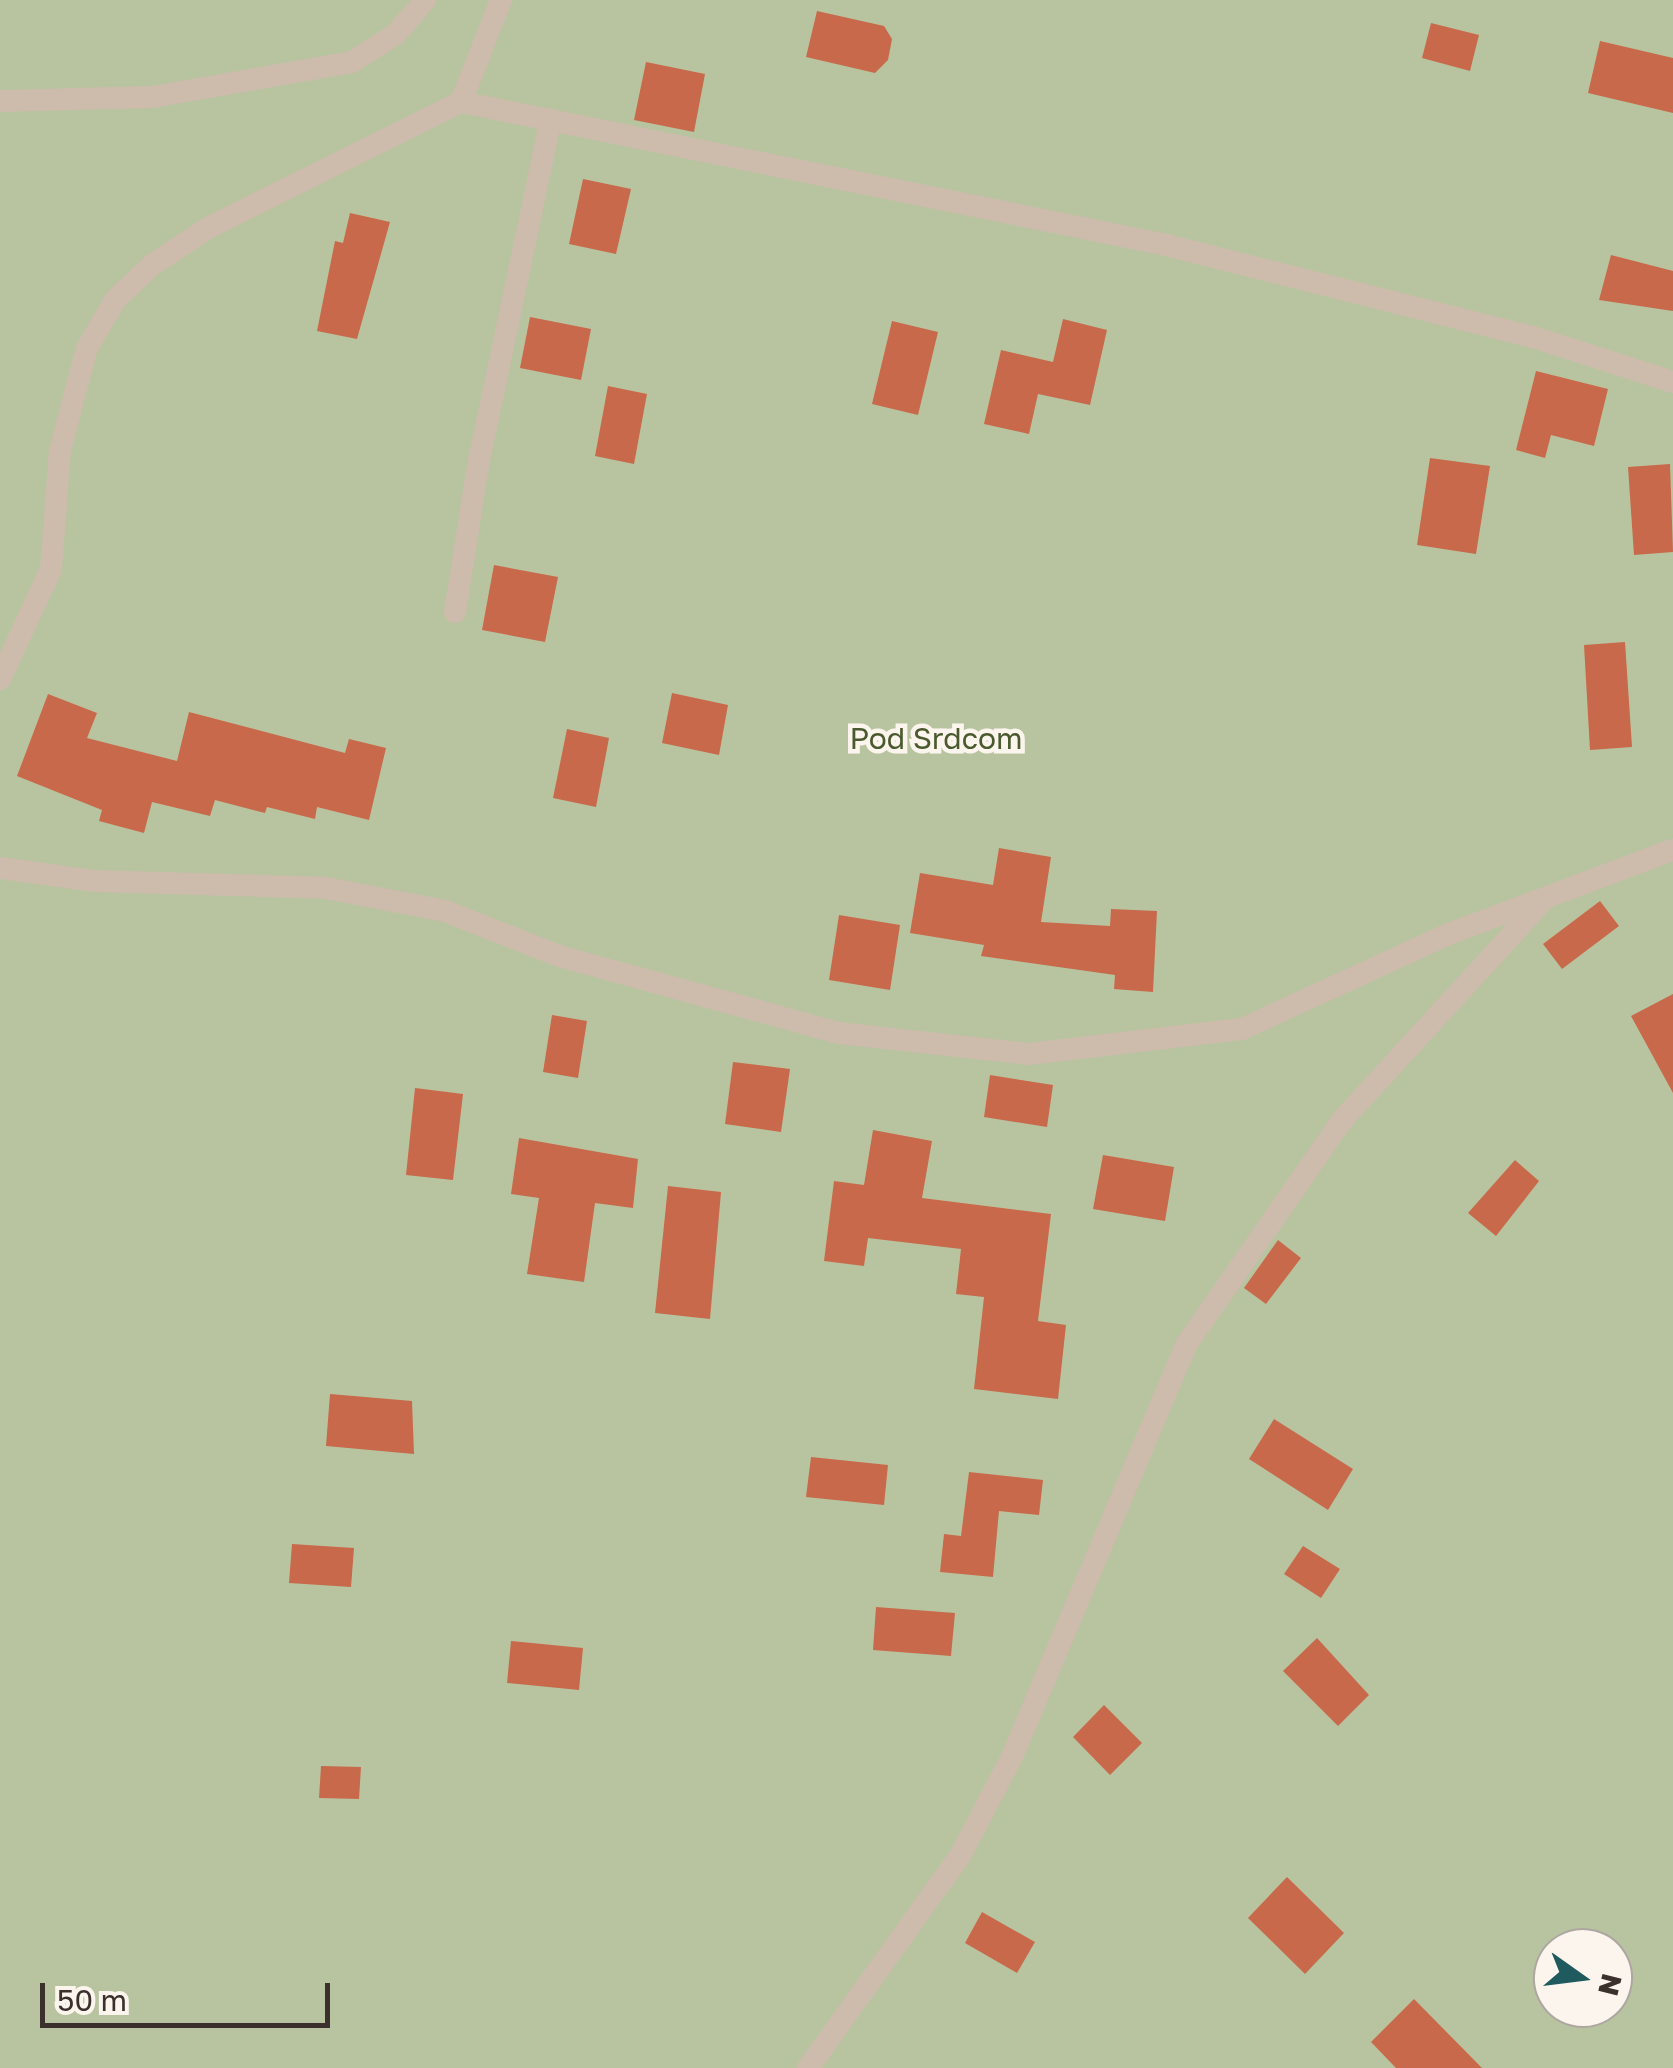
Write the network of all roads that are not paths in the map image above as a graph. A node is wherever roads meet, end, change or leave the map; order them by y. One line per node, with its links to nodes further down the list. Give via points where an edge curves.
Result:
1 (425, 0): 3 (lane, via 396,34 352,62 152,96)
2 (502, 0): 4 (lane)
3 (0, 101)
4 (461, 102): 5 (lane); 8 (lane, via 208,228 152,264 115,300 87,348 60,450 51,569)
5 (551, 120): 6 (lane, via 1162,244 1533,337); 7 (lane, via 478,465)
6 (1673, 382)
7 (455, 612)
8 (0, 679)
9 (1673, 850): 11 (lane)
10 (0, 868): 11 (lane, via 95,881 326,888 445,911 559,956 839,1033 1029,1054 1242,1030 1449,934)
11 (1542, 902): 12 (lane, via 1344,1118 1186,1345 1012,1756 961,1854)
12 (808, 2068)

